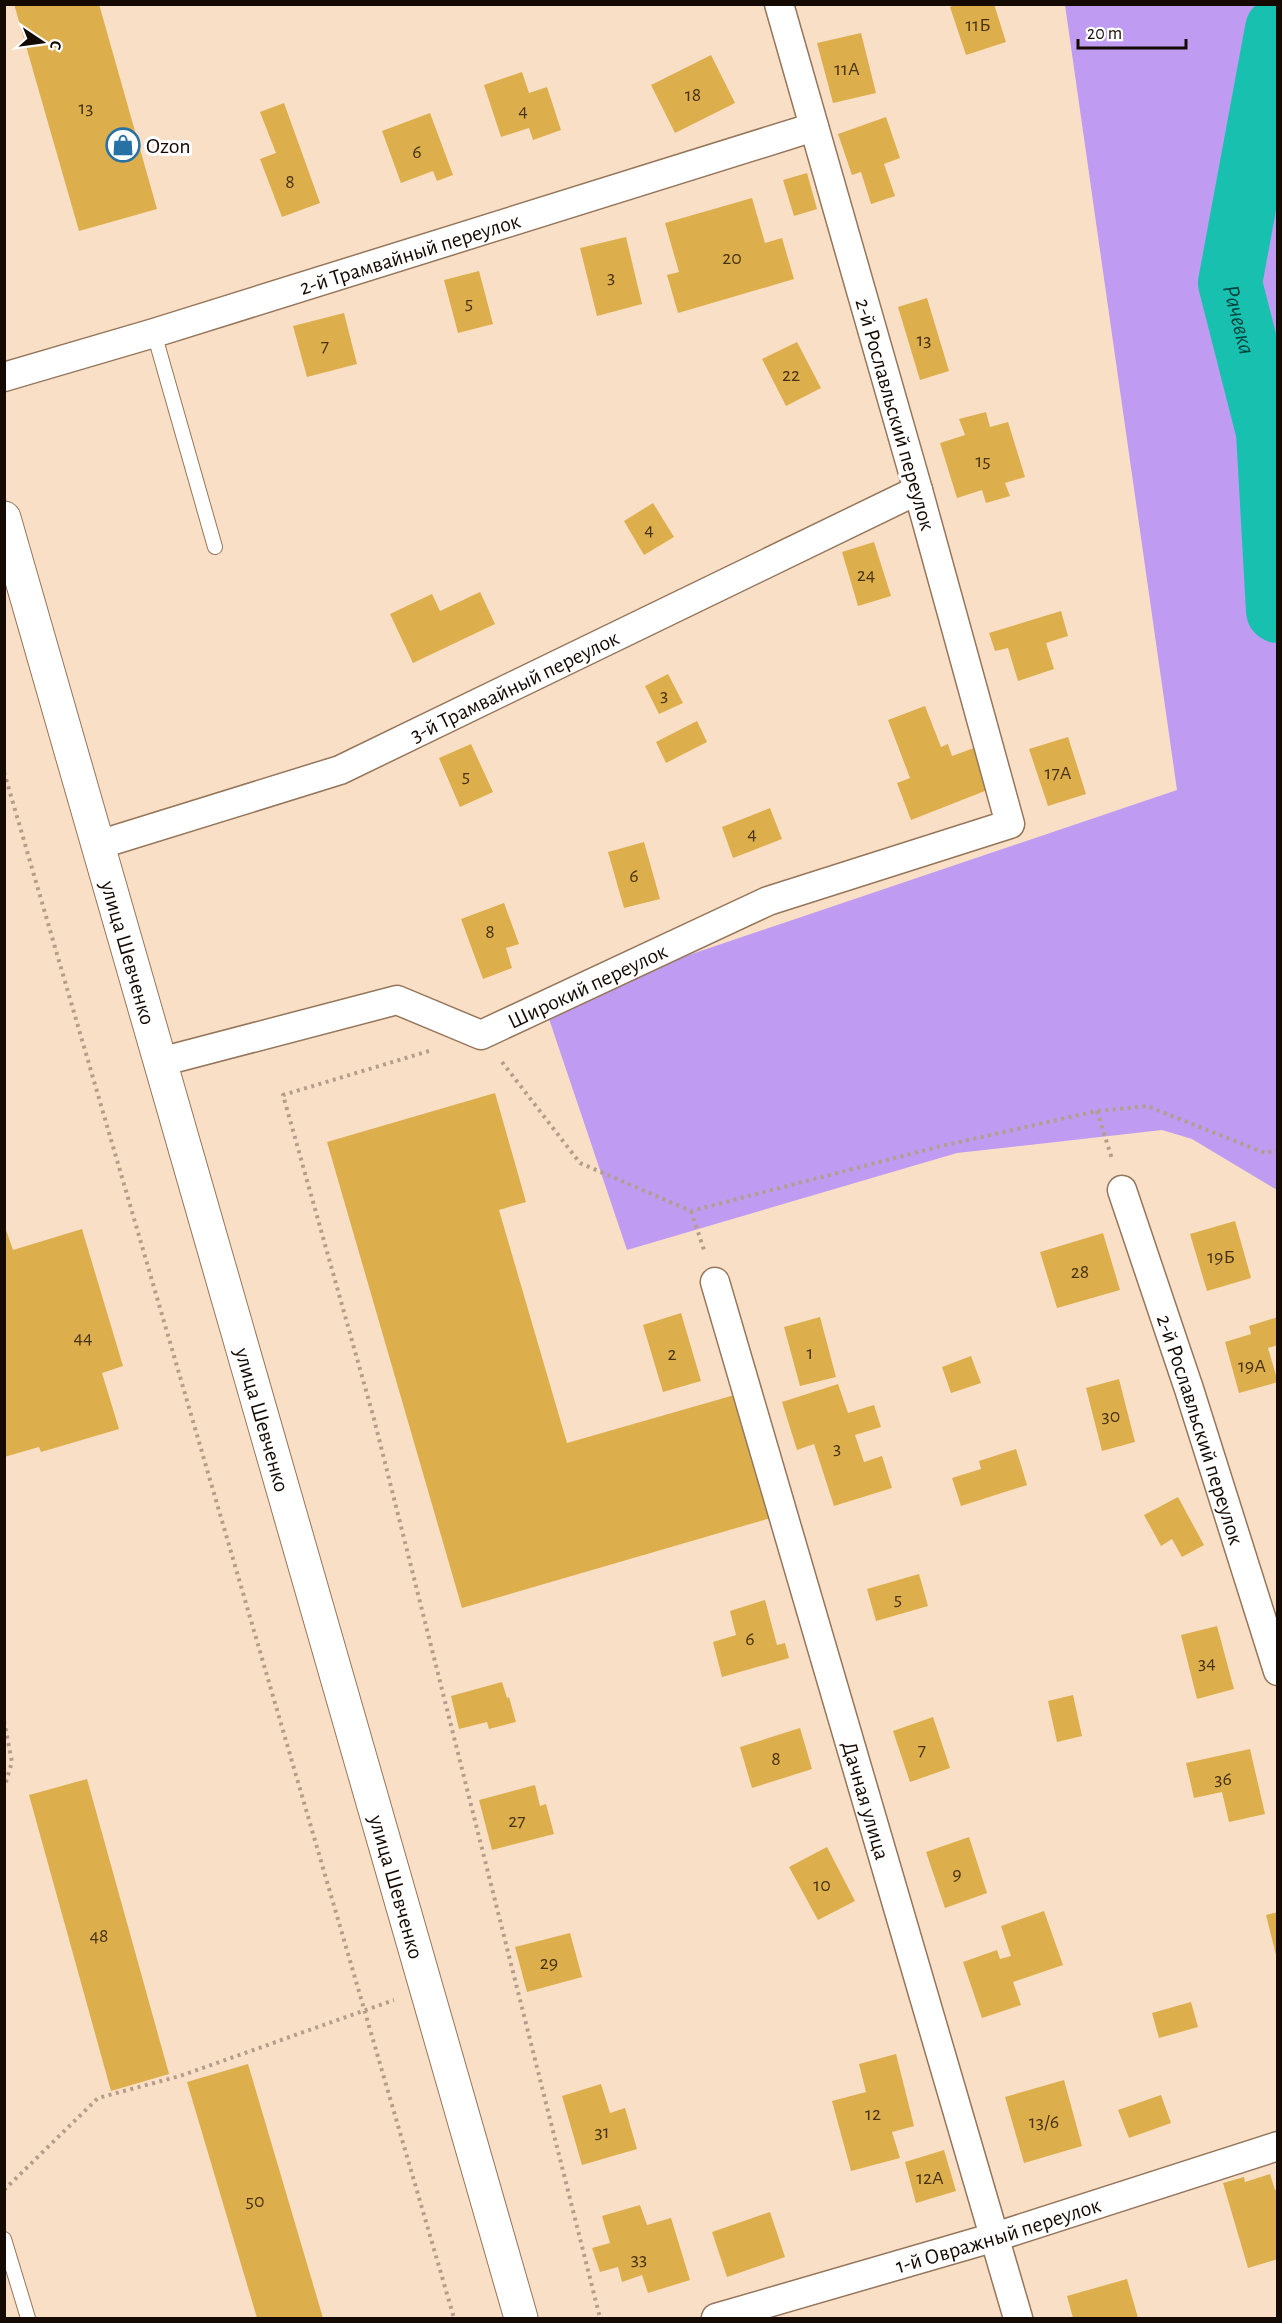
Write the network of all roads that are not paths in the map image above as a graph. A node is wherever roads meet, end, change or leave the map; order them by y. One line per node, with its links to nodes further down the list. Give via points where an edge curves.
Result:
1 (779, 4): 2 (street, 2-й Рославльский переулок)
2 (814, 127): 3 (street, 2-й Трамвайный переулок); 5 (street, 2-й Рославльский переулок)
3 (154, 333): 4 (street, 2-й Трамвайный переулок); 7 (lane)
4 (4, 377)
5 (918, 490): 8 (street, 2-й Рославльский переулок); 9 (street, 3-й Трамвайный переулок, via 340,770)
6 (4, 518): 9 (main road, улица Шевченко)
7 (215, 547)
8 (1010, 824): 10 (street, Широкий переулок, via 768,901 481,1035 397,1000)
9 (98, 845): 10 (main road, улица Шевченко)
10 (160, 1062): 18 (main road, улица Шевченко)
11 (1122, 1190): 13 (street, 2-й Рославльский переулок)
12 (715, 1282): 15 (street, Дачная улица)
13 (1278, 1671)
14 (1278, 2146): 15 (street, 1-й Овражный переулок)
15 (995, 2237): 19 (street, 1-й Овражный переулок); 20 (street, Дачная улица)
16 (4, 2239): 17 (lane)
17 (28, 2319)
18 (521, 2319)
19 (716, 2319)
20 (1018, 2319)

